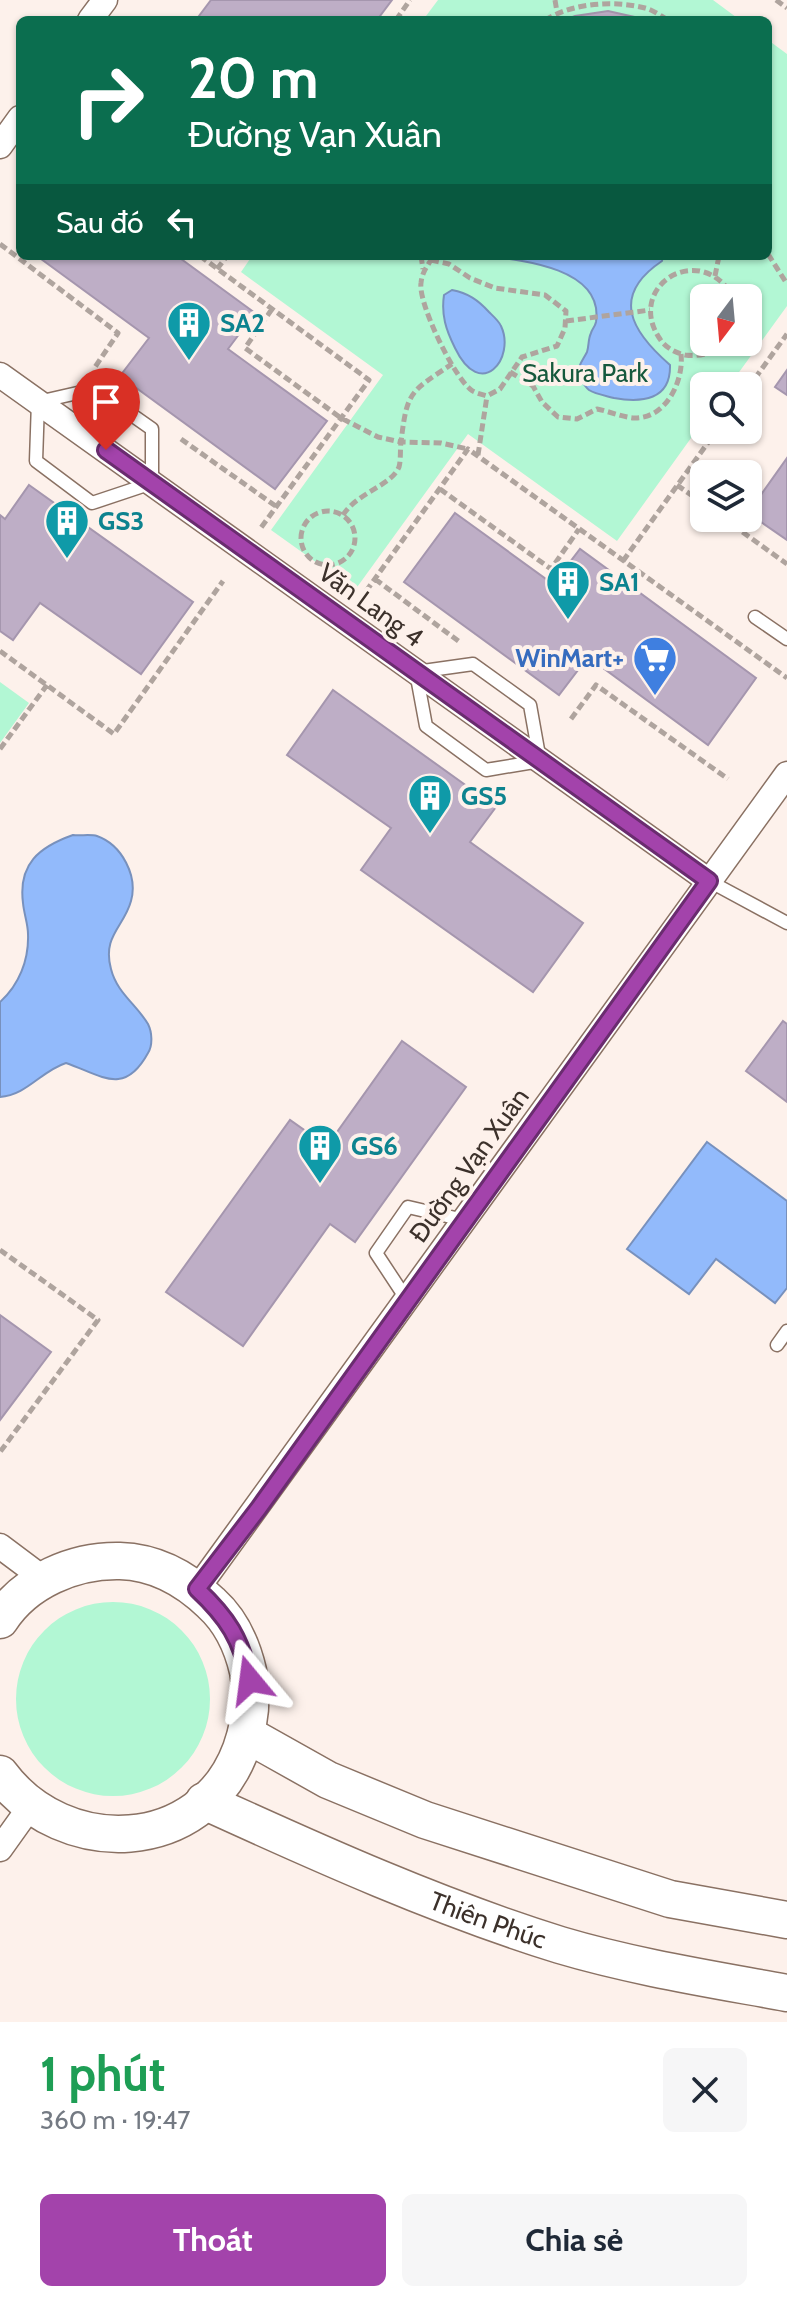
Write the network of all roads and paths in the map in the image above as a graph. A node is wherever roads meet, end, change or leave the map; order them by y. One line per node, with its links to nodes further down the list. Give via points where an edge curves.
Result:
1 (555, 0): 4 (path)
2 (776, 0): 3 (path)
3 (787, 8)
4 (557, 12): 5 (path); 6 (path, via 601,3 645,8)
5 (551, 16)
6 (660, 16)
7 (16, 124): 8 (street)
8 (0, 146)
9 (0, 244): 10 (path)
10 (16, 256)
11 (21, 260): 29 (path, via 118,333)
12 (205, 260): 17 (path)
13 (224, 260): 17 (path)
14 (422, 260): 18 (path)
15 (718, 260): 19 (path)
16 (772, 260): 21 (path)
17 (217, 269): 22 (path)
18 (424, 270): 24 (path, via 431,260 495,288 545,295 566,311); 28 (path, via 420,286 431,323)
19 (715, 276): 20 (path); 23 (path, via 686,269 668,277 655,292)
20 (725, 284)
21 (787, 284)
22 (272, 309): 35 (path, via 245,348); 35 (path, via 369,380)
23 (650, 310): 24 (path); 26 (path, via 653,329 664,345)
24 (566, 321): 30 (path, via 557,346 522,357)
25 (787, 334): 31 (path)
26 (681, 354): 27 (path); 30 (path, via 678,387 658,410 635,418 597,409 577,419 558,417 533,386)
27 (690, 355)
28 (452, 364): 33 (path, via 471,391); 37 (path, via 412,393)
29 (95, 367)
30 (510, 372): 33 (path, via 500,389)
31 (760, 372)
32 (0, 375): 34 (street, Văn Lang 4)
33 (487, 396): 40 (path)
34 (38, 402): 41 (street, Văn Lang 4); 41 (lane, via 95,389 152,429); 41 (lane, via 36,461 92,503)
35 (341, 418): 37 (path); 45 (path)
36 (181, 439): 45 (path)
37 (401, 442): 39 (path); 46 (path, via 399,467)
38 (707, 444): 42 (path)
39 (468, 449): 40 (path); 43 (path)
40 (478, 456): 47 (path)
41 (152, 483): 59 (street, Văn Lang 4)
42 (677, 485): 44 (path); 50 (path)
43 (440, 489): 47 (path, via 551,569); 52 (path)
44 (690, 494)
45 (277, 507): 49 (path)
46 (343, 515): 46 (path, via 330,510 315,513 304,523 303,550 313,561 327,566 352,553 353,526)
47 (579, 529): 50 (path)
48 (742, 532): 51 (path)
49 (257, 533)
50 (623, 561): 60 (path)
51 (787, 564)
52 (375, 579): 54 (path); 57 (path)
53 (223, 581): 61 (path, via 114,734)
54 (356, 606)
55 (755, 617): 56 (lane)
56 (787, 639)
57 (461, 643)
58 (0, 651): 61 (path)
59 (416, 672): 64 (street, Văn Lang 4); 64 (lane, via 426,726 486,770); 64 (lane, via 473,664 530,705)
60 (787, 678)
61 (47, 685): 63 (path)
62 (571, 719): 66 (path, via 596,685)
63 (0, 749)
64 (540, 761): 67 (street, Văn Lang 4)
65 (787, 774): 67 (street, Đường Vạn Xuân)
66 (728, 779)
67 (709, 881): 68 (lane); 69 (street, Đường Vạn Xuân)
68 (787, 923)
69 (464, 1220): 71 (street, Đường Vạn Xuân); 71 (lane, via 408,1207 376,1253)
70 (0, 1250): 74 (path, via 98,1320)
71 (407, 1300): 77 (street, Đường Vạn Xuân)
72 (787, 1331): 73 (lane)
73 (777, 1345)
74 (0, 1452)
75 (0, 1546): 76 (street)
76 (44, 1579): 77 (street, via 68,1568 122,1561 149,1565); 78 (street)
77 (197, 1589): 79 (street, via 233,1630 244,1654 251,1707)
78 (5, 1605)
79 (246, 1734): 81 (street, via 230,1770); 84 (street, via 328,1780 425,1820 670,1899)
80 (0, 1774): 82 (street)
81 (204, 1801): 82 (street, via 158,1828 132,1834 78,1830); 85 (street, Thiên Phúc, via 409,1890 561,1945 662,1971)
82 (30, 1807): 83 (street)
83 (0, 1849)
84 (787, 1920)
85 (787, 1993)

